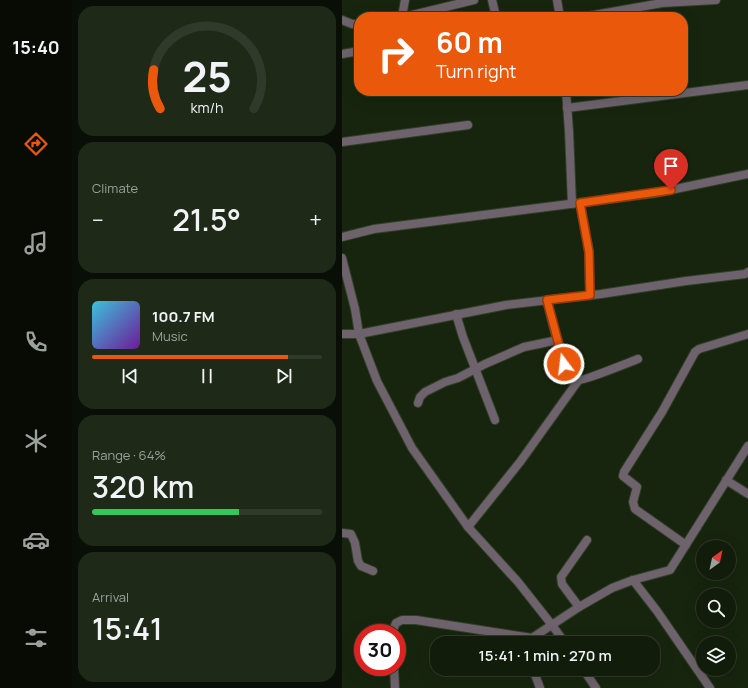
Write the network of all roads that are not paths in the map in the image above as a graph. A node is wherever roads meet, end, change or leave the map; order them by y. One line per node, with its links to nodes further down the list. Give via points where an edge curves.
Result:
1 (405, 0): 6 (street)
2 (474, 0): 7 (street)
3 (492, 0): 8 (street)
4 (557, 0): 9 (street)
5 (716, 0): 10 (street, via 662,3)
6 (404, 12)
7 (424, 12)
8 (495, 12)
9 (559, 12)
10 (612, 12)
11 (342, 20): 12 (street)
12 (354, 24)
13 (354, 52): 14 (street)
14 (342, 54)
15 (748, 85): 16 (street)
16 (688, 93)
17 (566, 96): 19 (street)
18 (661, 96): 19 (street)
19 (567, 108): 23 (street)
20 (468, 125): 21 (street)
21 (342, 142)
22 (748, 174): 23 (street, via 656,193)
23 (576, 203): 24 (street, via 374,229); 27 (street, via 589,252)
24 (342, 237)
25 (342, 258): 31 (street)
26 (748, 272): 27 (street)
27 (590, 295): 28 (street)
28 (547, 300): 29 (street); 33 (street)
29 (456, 314): 31 (street); 35 (street)
30 (342, 334): 31 (street)
31 (359, 334): 42 (street, via 377,382 412,448)
32 (748, 334): 45 (street, via 695,352 662,412 624,472 623,476 637,487 633,502 635,509)
33 (558, 340): 35 (street, via 524,347); 36 (street, via 564,364)
34 (638, 359): 36 (street)
35 (476, 370): 37 (street, via 425,392); 38 (street)
36 (578, 381): 42 (street, via 520,462)
37 (418, 403)
38 (495, 420)
39 (748, 446): 40 (street)
40 (726, 480): 41 (street); 45 (street)
41 (748, 494)
42 (468, 527): 50 (street, via 518,582)
43 (342, 533): 46 (street, via 351,534 358,561 361,566)
44 (587, 540): 48 (street, via 561,577 562,584)
45 (686, 545): 47 (street, via 670,570)
46 (373, 571)
47 (633, 580): 48 (street, via 612,588); 60 (street)
48 (579, 607): 50 (street)
49 (396, 624): 51 (street, via 402,620 416,620)
50 (552, 625): 52 (street); 53 (street)
51 (504, 636)
52 (538, 636)
53 (560, 636)
54 (394, 676): 57 (street)
55 (536, 676): 58 (street)
56 (588, 676): 59 (street)
57 (395, 688)
58 (540, 688)
59 (596, 688)
60 (710, 688)

